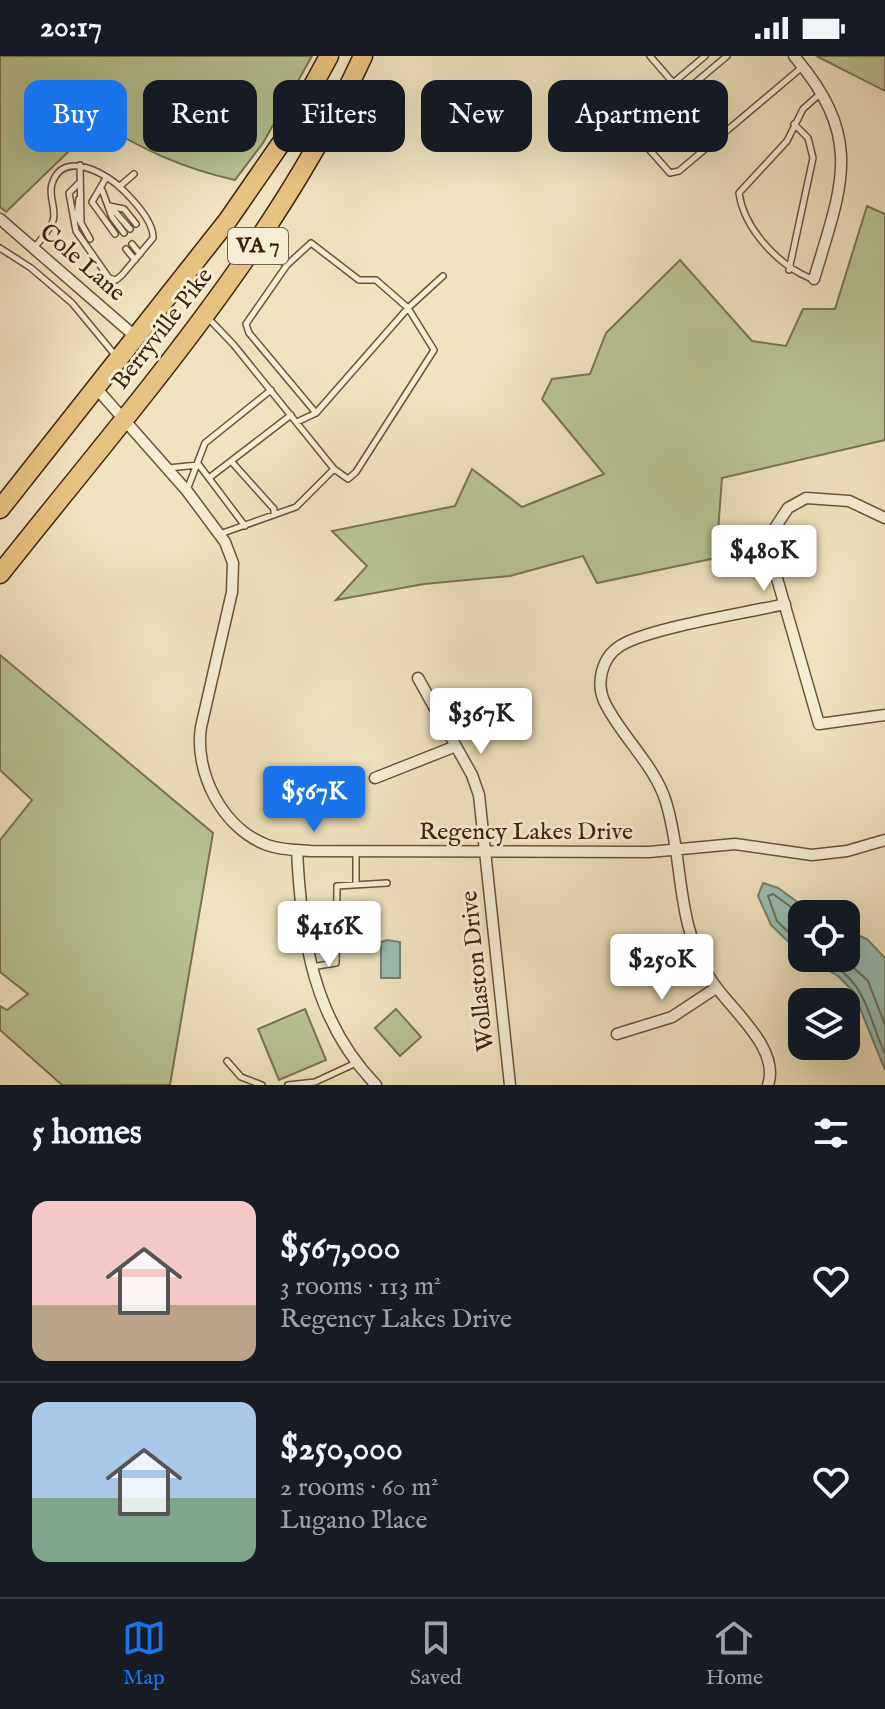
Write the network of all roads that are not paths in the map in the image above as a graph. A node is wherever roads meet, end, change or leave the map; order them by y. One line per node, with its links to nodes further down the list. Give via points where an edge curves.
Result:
1 (329, 56): 40 (highway, Berryville Pike / VA 7, via 256,182)
2 (363, 56): 26 (highway, Berryville Pike / VA 7, via 323,137)
3 (650, 56): 8 (lane)
4 (705, 56): 9 (lane)
5 (727, 56): 10 (lane)
6 (794, 56): 7 (street)
7 (803, 66): 11 (street); 13 (lane)
8 (670, 80)
9 (677, 80)
10 (698, 80)
11 (821, 92): 12 (lane); 37 (street, via 839,128 843,167)
12 (794, 124): 34 (lane, via 808,138 813,158); 34 (lane, via 787,141 739,193 742,214)
13 (728, 128)
14 (652, 152): 15 (lane, via 673,174)
15 (699, 152)
16 (80, 165): 18 (lane); 19 (lane); 28 (lane, via 66,168 54,180 54,216)
17 (134, 174): 20 (lane)
18 (106, 178): 20 (lane); 21 (lane)
19 (79, 183): 25 (lane, via 81,223); 36 (lane, via 69,193 73,225 106,274)
20 (120, 186): 29 (lane, via 152,227 154,234)
21 (102, 190): 22 (lane); 24 (lane, via 92,202)
22 (109, 206): 22 (lane, via 112,217 130,229 124,209)
23 (0, 219): 28 (street, Cole Lane)
24 (115, 234)
25 (90, 239)
26 (259, 245): 32 (lane); 39 (highway, Berryville Pike / VA 7)
27 (0, 248): 41 (lane, via 72,303)
28 (34, 248): 40 (street, Cole Lane)
29 (144, 248): 29 (lane, via 138,240); 31 (lane)
30 (126, 249): 31 (lane)
31 (135, 260): 36 (lane)
32 (287, 265): 38 (lane, via 311,243 359,280 376,280); 44 (lane, via 246,324)
33 (113, 270): 36 (lane)
34 (789, 270): 37 (lane)
35 (443, 276): 38 (lane)
36 (119, 278)
37 (814, 279)
38 (408, 308): 44 (lane); 51 (lane, via 434,350 356,472 348,479)
39 (205, 315): 43 (lane); 46 (highway, Berryville Pike / VA 7)
40 (137, 338): 41 (highway, Berryville Pike / VA 7)
41 (120, 359): 42 (highway, Berryville Pike / VA 7)
42 (97, 389): 46 (street, Regency Lakes Drive); 54 (highway, Berryville Pike / VA 7)
43 (271, 390): 45 (lane); 49 (lane, via 205,443)
44 (316, 413): 47 (lane)
45 (291, 415): 47 (lane); 48 (lane)
46 (124, 417): 50 (street, Regency Lakes Drive); 59 (highway, Berryville Pike / VA 7)
47 (297, 422): 51 (lane)
48 (231, 461): 52 (lane); 55 (lane)
49 (199, 465): 50 (lane); 52 (lane); 53 (lane)
50 (167, 468): 53 (street, Regency Lakes Drive)
51 (334, 469): 55 (lane, via 296,507)
52 (209, 478): 57 (lane)
53 (187, 491): 58 (street, Regency Lakes Drive)
54 (0, 509)
55 (274, 515): 57 (lane)
56 (885, 518): 60 (street, via 834,498 806,498 788,508 775,524 770,546)
57 (245, 526): 58 (lane)
58 (220, 534): 66 (street, Regency Lakes Drive, via 233,563 234,581 201,727 201,762 222,808 243,832 267,845)
59 (0, 574)
60 (785, 604): 62 (street, via 819,724); 68 (street, via 631,641 615,650 602,669 606,706 665,798)
61 (418, 678): 63 (street, Wollaston Drive)
62 (885, 715)
63 (456, 746): 64 (street); 69 (street, Wollaston Drive, via 479,795)
64 (375, 778)
65 (885, 840): 68 (street, Regency Lakes Drive, via 812,855 735,844)
66 (297, 850): 67 (street, Regency Lakes Drive); 72 (street)
67 (356, 851): 69 (street, Regency Lakes Drive); 71 (lane)
68 (673, 851): 69 (street, Regency Lakes Drive); 73 (street, via 689,932)
69 (486, 852): 81 (street, Wollaston Drive)
70 (387, 883): 71 (lane)
71 (356, 885): 72 (lane, via 337,886 336,963)
72 (310, 968): 76 (street, via 330,1021)
73 (716, 988): 74 (street, via 672,1017); 82 (street, via 768,1059)
74 (617, 1034)
75 (227, 1061): 78 (lane, via 241,1077)
76 (357, 1063): 77 (lane); 80 (street)
77 (314, 1084): 79 (lane)
78 (262, 1085)
79 (288, 1085)
80 (376, 1085)
81 (510, 1085)
82 (768, 1085)

